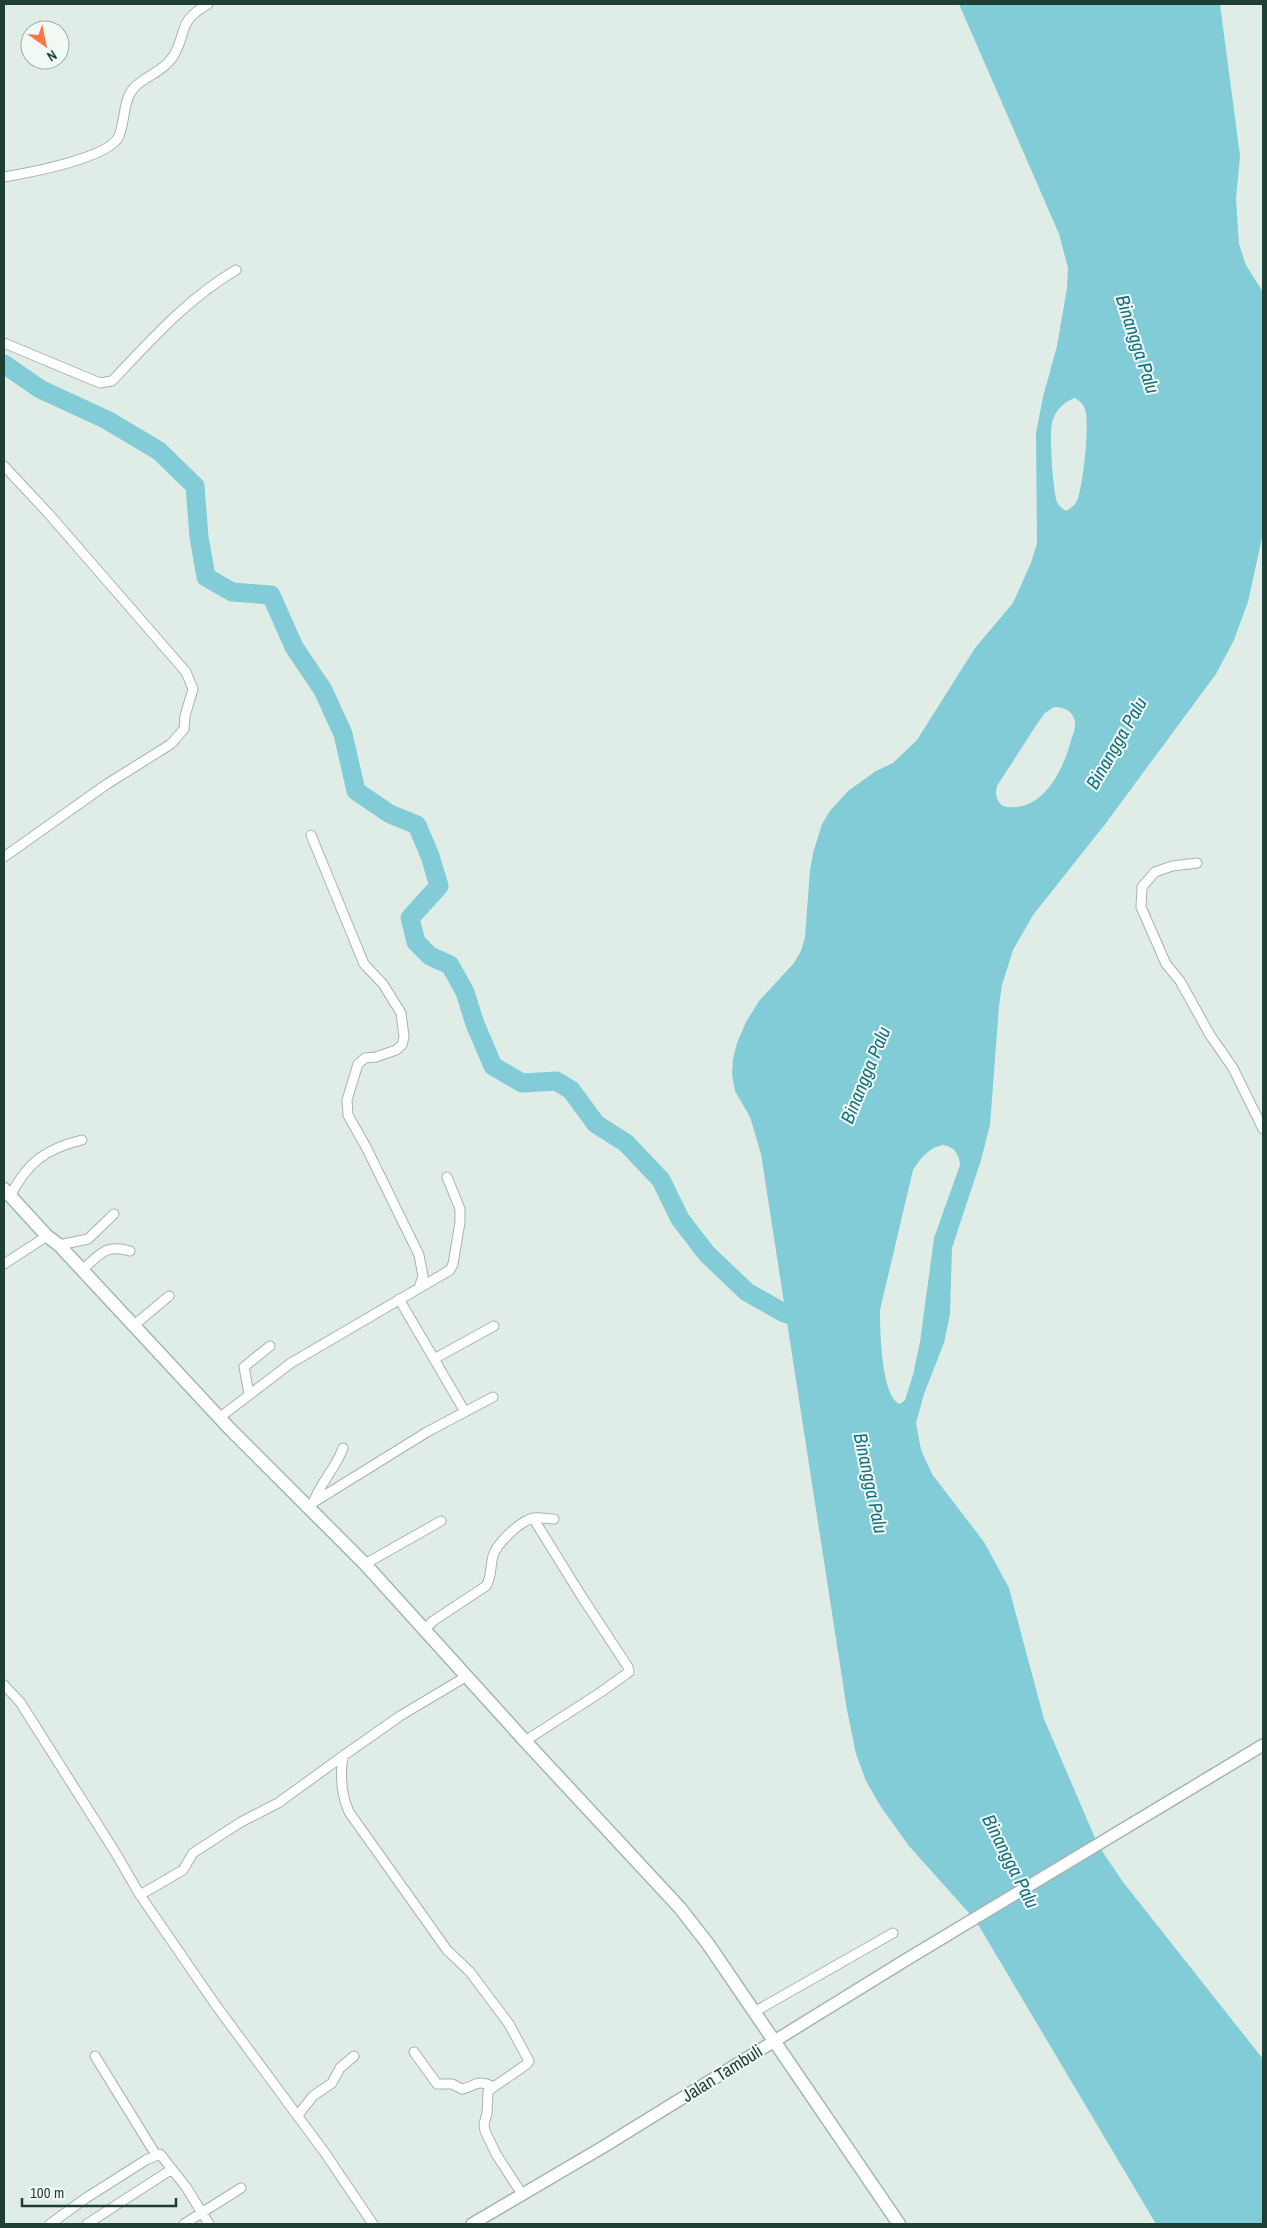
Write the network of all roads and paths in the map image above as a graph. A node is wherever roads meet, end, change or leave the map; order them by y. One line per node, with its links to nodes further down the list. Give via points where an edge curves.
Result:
1 (208, 4): 2 (street, via 184,25 176,49 166,64 132,90 119,136 110,147 74,161)
2 (4, 177)
3 (236, 270): 4 (street, via 193,300 112,382 100,383)
4 (4, 344)
5 (4, 466): 7 (street, via 48,512 186,672 193,689 184,729 171,744 107,784)
6 (310, 835): 19 (street, via 364,964 384,984 401,1013 402,1045 396,1050 365,1058 358,1064 346,1100 348,1115 418,1255 422,1276)
7 (4, 857)
8 (1197, 863): 9 (street, via 1155,872 1142,887 1141,907 1166,964 1180,980 1210,1035 1233,1068)
9 (1263, 1128)
10 (82, 1140): 12 (street, via 45,1153)
11 (447, 1177): 19 (street, via 460,1209 453,1264 450,1270)
12 (7, 1192): 14 (main road)
13 (114, 1214): 15 (street, via 88,1239)
14 (47, 1236): 15 (main road); 17 (street)
15 (59, 1245): 18 (main road)
16 (130, 1251): 18 (street, via 110,1248)
17 (4, 1264)
18 (82, 1270): 22 (main road)
19 (419, 1288): 21 (street)
20 (169, 1296): 22 (street)
21 (399, 1299): 25 (street); 26 (street, via 291,1363)
22 (133, 1326): 29 (main road)
23 (494, 1326): 25 (street)
24 (270, 1346): 26 (street, via 244,1367)
25 (434, 1359): 28 (street)
26 (249, 1394): 29 (street)
27 (493, 1397): 28 (street)
28 (465, 1412): 31 (street, via 426,1432)
29 (219, 1418): 31 (main road)
30 (343, 1448): 31 (street, via 335,1468)
31 (310, 1504): 35 (main road)
32 (533, 1518): 33 (street); 36 (street, via 497,1545 486,1586); 39 (street, via 629,1672)
33 (554, 1519)
34 (442, 1521): 35 (street)
35 (365, 1564): 36 (main road)
36 (424, 1630): 37 (main road)
37 (467, 1676): 39 (main road); 41 (street, via 400,1716)
38 (4, 1685): 42 (street, via 20,1702)
39 (525, 1741): 44 (main road, via 680,1908)
40 (1263, 1745): 45 (street, Jalan Tambuli)
41 (343, 1756): 42 (street, via 278,1803 193,1853 183,1870); 49 (street, via 340,1774 349,1812 448,1950 470,1972 509,2024 529,2061)
42 (140, 1895): 50 (street)
43 (893, 1933): 44 (street)
44 (754, 2012): 45 (main road)
45 (774, 2040): 54 (street, Jalan Tambuli); 62 (main road)
46 (414, 2052): 49 (street, via 437,2084 452,2084 462,2089 481,2082)
47 (95, 2056): 51 (street)
48 (354, 2056): 50 (street, via 344,2062 332,2083 313,2096)
49 (492, 2086): 54 (street, via 487,2096 485,2131)
50 (298, 2115): 60 (street)
51 (156, 2155): 52 (street, via 162,2155); 56 (street)
52 (172, 2169): 55 (street); 57 (street)
53 (241, 2188): 55 (street)
54 (522, 2194): 61 (street, Jalan Tambuli)
55 (202, 2214): 58 (street); 59 (street)
56 (50, 2224)
57 (87, 2224)
58 (184, 2224)
59 (209, 2224)
60 (373, 2224)
61 (472, 2224)
62 (899, 2224)

